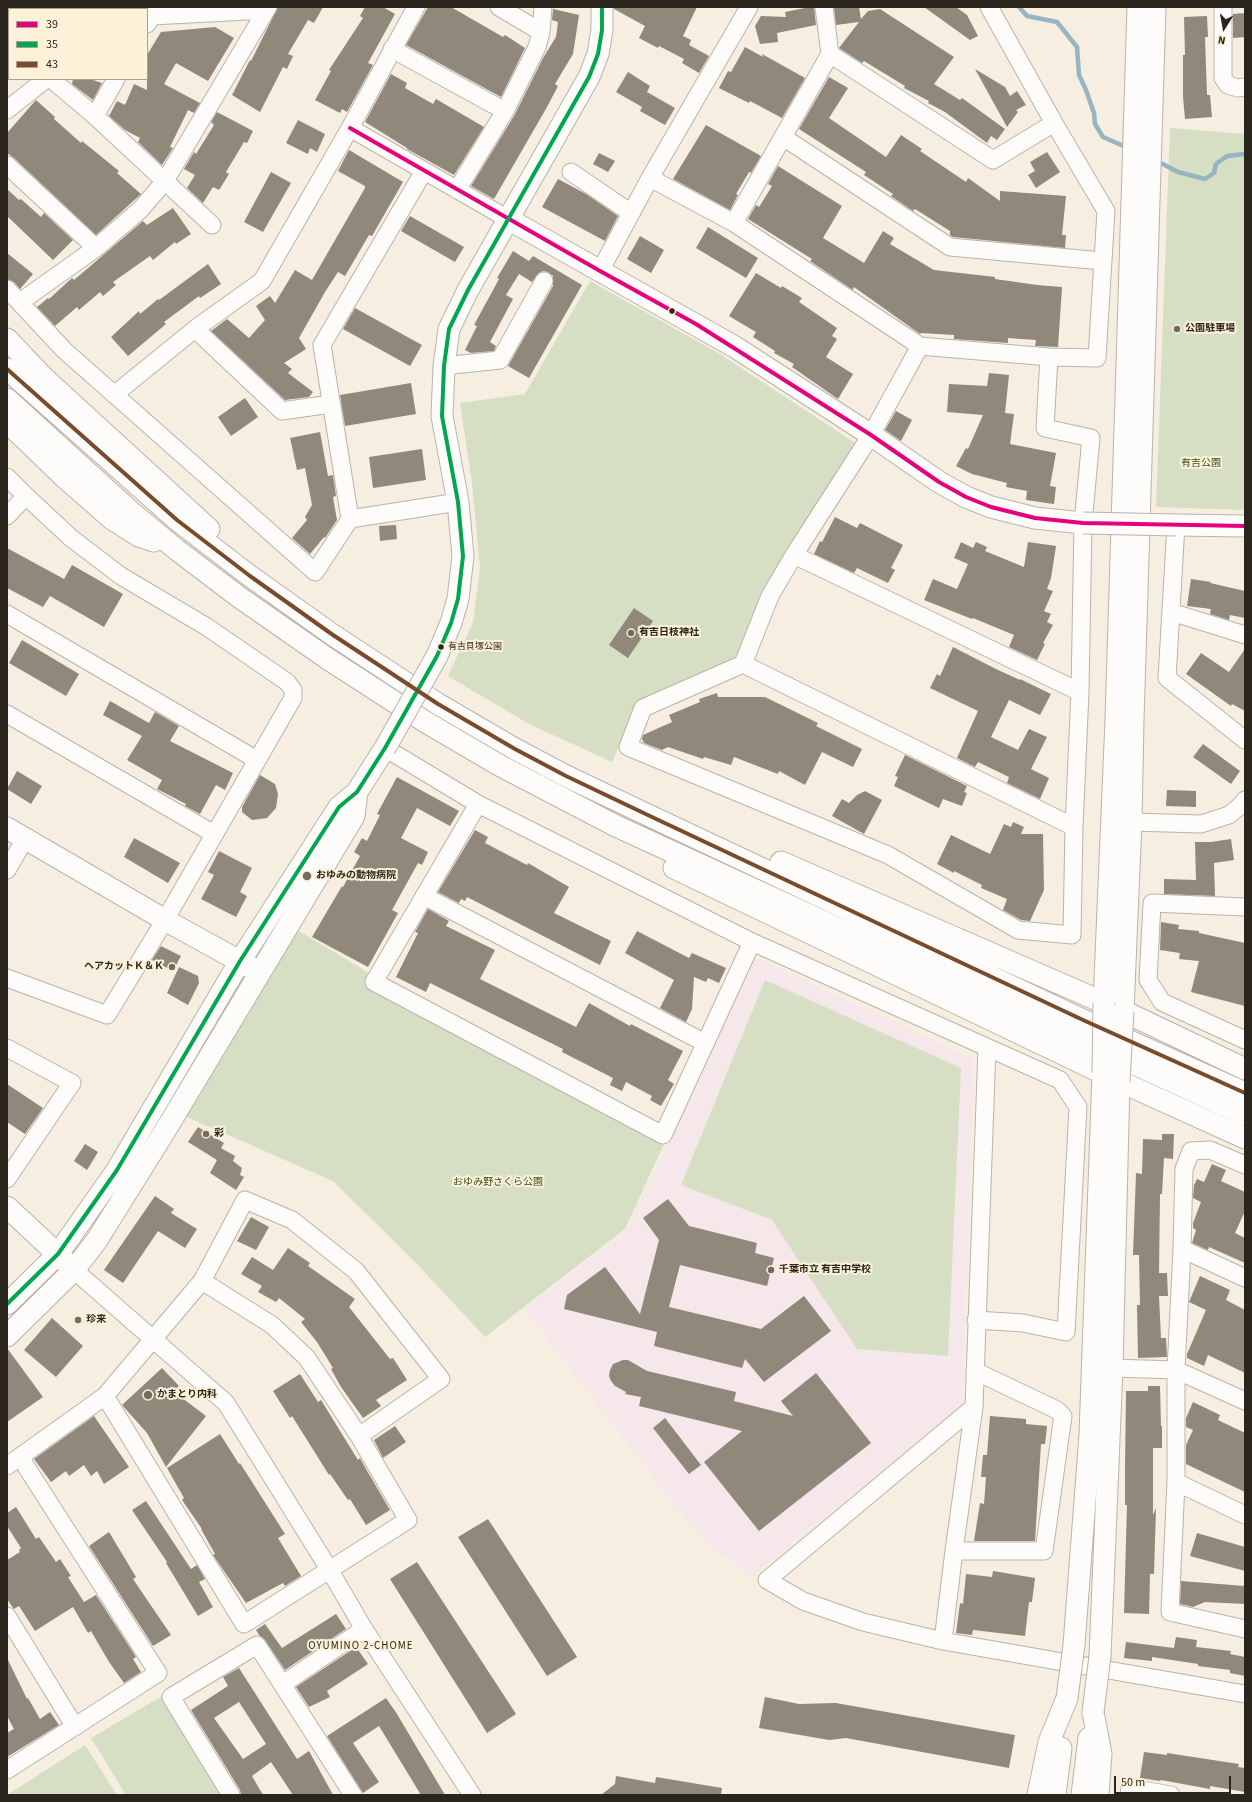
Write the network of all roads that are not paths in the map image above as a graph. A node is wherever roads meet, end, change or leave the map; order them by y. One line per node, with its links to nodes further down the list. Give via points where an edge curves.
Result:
1 (416, 7): 14 (street)
2 (499, 7): 13 (street)
3 (543, 7): 13 (street)
4 (602, 7): 35 (street, via 598,54 589,77)
5 (749, 7): 31 (street)
6 (824, 7): 15 (street)
7 (989, 7): 23 (street)
8 (1138, 7): 25 (street)
9 (1155, 7): 25 (street)
10 (1223, 7): 19 (street, via 1223,78 1228,85)
11 (267, 9): 12 (street); 32 (street)
12 (149, 19)
13 (541, 32): 21 (street, via 537,47)
14 (392, 49): 21 (street); 24 (street)
15 (830, 54): 23 (street, via 992,160); 26 (street)
16 (45, 80): 20 (street)
17 (52, 80): 22 (street)
18 (115, 80): 22 (street)
19 (1245, 87)
20 (9, 106)
21 (505, 111): 33 (street)
22 (95, 116): 32 (street)
23 (1054, 123): 39 (street, via 1106,211)
24 (350, 128): 28 (street); 44 (street, via 262,281)
25 (1143, 135): 30 (street)
26 (783, 137): 36 (street); 39 (street, via 950,247)
27 (7, 164): 38 (street)
28 (424, 171): 33 (street); 52 (street, via 322,345)
29 (571, 172): 34 (street)
30 (1141, 173): 79 (street, via 1149,248); 93 (street)
31 (650, 178): 34 (street); 36 (street)
32 (165, 181): 37 (street); 38 (street, via 141,209)
33 (457, 190): 35 (street)
34 (631, 212): 40 (street)
35 (508, 219): 40 (street); 48 (street, via 468,290 450,329)
36 (734, 223): 46 (street)
37 (212, 225)
38 (96, 248): 43 (street)
39 (1102, 261): 47 (street, via 1097,358)
40 (600, 271): 54 (street, via 722,339)
41 (544, 282): 48 (street, via 500,360)
42 (7, 289): 43 (street)
43 (20, 302): 50 (street, via 64,350)
44 (195, 329): 50 (street); 52 (street, via 282,411)
45 (7, 339): 65 (street, via 43,377 230,549)
46 (920, 346): 47 (street); 54 (street)
47 (1049, 356): 60 (street, via 1044,428 1091,438)
48 (444, 366): 57 (street, via 442,416)
49 (7, 369): 65 (street, via 177,520)
50 (115, 394): 59 (street, via 315,572)
51 (7, 399): 63 (street, via 130,511)
52 (331, 404): 59 (street)
53 (7, 422): 63 (street, via 112,519 139,536)
54 (871, 435): 60 (street, via 939,482 966,497 1019,515); 64 (street)
55 (7, 477): 56 (street)
56 (26, 496): 58 (street); 74 (street, via 71,538 121,576 207,627 287,682 293,690 293,698)
57 (458, 502): 59 (street); 73 (street, bridge, via 463,556 462,577 451,623 437,656)
58 (7, 516)
59 (350, 519)
60 (1083, 523): 61 (street, bridge); 70 (street)
61 (1176, 525): 62 (street); 66 (street)
62 (1245, 526)
63 (177, 550): 80 (street, via 328,660 424,721 500,765)
64 (794, 555): 69 (street, via 770,596); 70 (street)
65 (250, 576): 78 (street, via 333,635 438,704 566,776)
66 (1171, 612): 68 (street); 72 (street, via 1167,678)
67 (7, 614): 74 (street)
68 (1245, 635)
69 (743, 664): 81 (street); 81 (street, via 643,708 628,747 888,854 1018,930 1072,935)
70 (1080, 692): 81 (street)
71 (7, 714): 83 (street)
72 (1245, 740)
73 (385, 748): 75 (street); 77 (street)
74 (257, 760): 83 (street)
75 (357, 792): 90 (street, via 339,807); 91 (street, via 354,816)
76 (1245, 800): 79 (street, via 1229,815 1201,824)
77 (478, 804): 86 (street); 89 (street)
78 (652, 817): 93 (street, via 734,842); 101 (street, via 1083,1020)
79 (1131, 822): 94 (street)
80 (616, 826): 100 (street, via 634,845 662,862); 102 (street)
81 (1074, 827)
82 (7, 828): 84 (street)
83 (214, 834): 88 (street)
84 (25, 839): 85 (street); 88 (street)
85 (7, 870)
86 (424, 896): 96 (street); 96 (street, via 374,982 663,1135)
87 (1245, 907): 95 (street, via 1152,903 1148,980 1162,1002)
88 (165, 920): 90 (street); 92 (street, via 107,1015)
89 (752, 942): 96 (street); 98 (street)
90 (240, 961): 91 (street); 108 (street, via 117,1170)
91 (260, 972): 109 (street, via 97,1240)
92 (7, 978)
93 (1104, 1003): 94 (street); 100 (street, bridge)
94 (1123, 1011): 99 (street); 100 (street, bridge)
95 (1245, 1040)
96 (705, 1044)
97 (7, 1048): 105 (street, via 72,1083)
98 (987, 1048): 113 (street); 113 (street, via 1060,1080 1078,1107 1066,1332 1023,1323)
99 (1245, 1069)
100 (1111, 1077): 103 (street); 116 (street); 134 (street, bridge, via 1090,1434 1074,1645)
101 (1245, 1093)
102 (1245, 1115)
103 (1245, 1138)
104 (1245, 1165): 107 (street, via 1210,1150 1191,1151 1184,1169)
105 (7, 1179)
106 (7, 1207): 108 (street)
107 (1182, 1250): 110 (street); 117 (street)
108 (58, 1254): 109 (street); 112 (street)
109 (74, 1270): 114 (street); 115 (street)
110 (1245, 1278)
111 (202, 1281): 115 (street); 122 (street, via 272,1325 307,1358); 122 (street, via 245,1200 292,1220 356,1270 441,1379)
112 (7, 1304)
113 (976, 1320): 118 (street)
114 (7, 1336)
115 (153, 1340): 119 (street); 127 (street, via 226,1403)
116 (1112, 1368): 117 (street); 135 (street, bridge, via 1100,1656)
117 (1176, 1370): 120 (street); 124 (street)
118 (975, 1371): 121 (street); 126 (street, via 1057,1410 1063,1416 1044,1551)
119 (105, 1396): 123 (street); 127 (street, via 244,1624)
120 (1245, 1401)
121 (974, 1407): 126 (street); 131 (street, via 767,1580 803,1601 863,1622)
122 (359, 1436): 127 (street, via 408,1520)
123 (14, 1461): 136 (street, via 158,1673)
124 (1176, 1482): 125 (street); 130 (street, via 1170,1612)
125 (1245, 1515)
126 (954, 1550): 131 (street)
127 (329, 1569): 129 (street)
128 (7, 1616): 136 (street)
129 (364, 1629): 132 (street); 140 (street)
130 (1245, 1629)
131 (944, 1641): 133 (street)
132 (283, 1684): 138 (street, via 257,1645 171,1697); 139 (street)
133 (1245, 1694)
134 (1067, 1698): 141 (street, via 1049,1742); 142 (street)
135 (1093, 1712): 143 (street); 144 (street, via 1101,1754)
136 (75, 1727): 137 (street)
137 (7, 1770)
138 (231, 1795)
139 (353, 1795)
140 (472, 1795)
141 (1038, 1795)
142 (1055, 1795)
143 (1082, 1795)
144 (1098, 1795)
145 (1129, 1795): 146 (street, via 1130,1788)
146 (1171, 1795)

